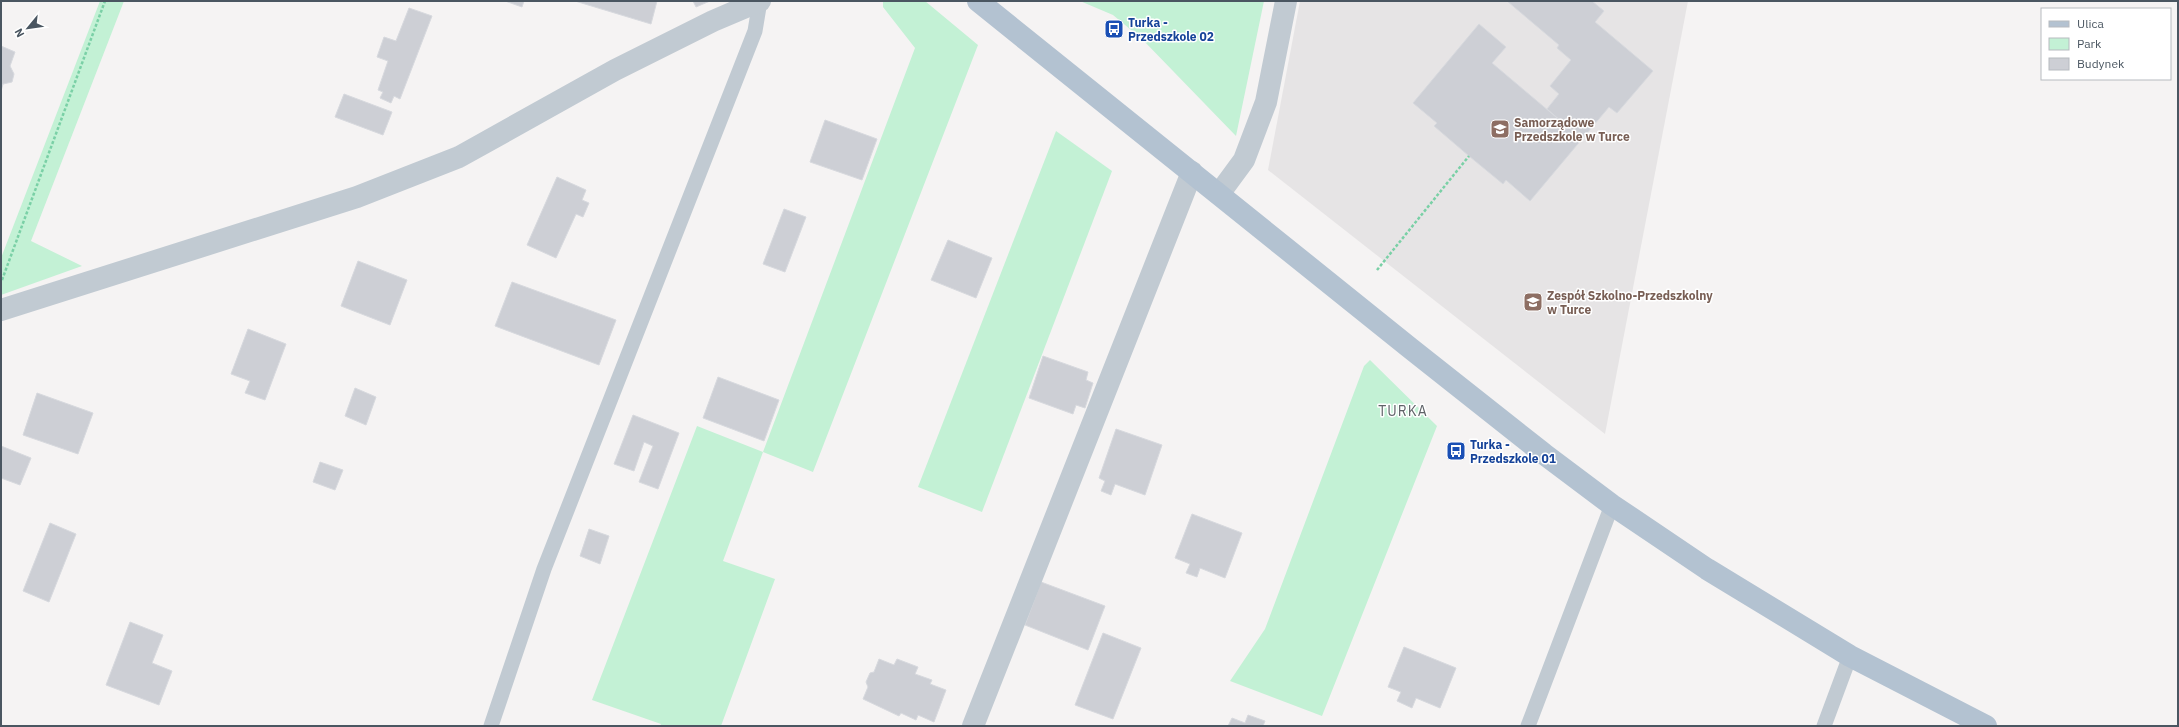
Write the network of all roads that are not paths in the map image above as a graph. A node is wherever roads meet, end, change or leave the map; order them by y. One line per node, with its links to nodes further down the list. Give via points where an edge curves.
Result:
1 (760, 1): 6 (street, via 713,21 615,70 487,143 419,173 350,199); 9 (lane, via 755,32 544,569)
2 (978, 1): 4 (main road)
3 (1286, 1): 5 (street, via 1266,102 1244,160)
4 (1192, 172): 5 (main road); 10 (street)
5 (1219, 194): 7 (main road)
6 (1, 310)
7 (1612, 505): 8 (main road, via 1707,569); 11 (lane)
8 (1850, 656): 12 (lane); 13 (main road)
9 (491, 726)
10 (973, 726)
11 (1528, 726)
12 (1824, 726)
13 (1986, 726)

